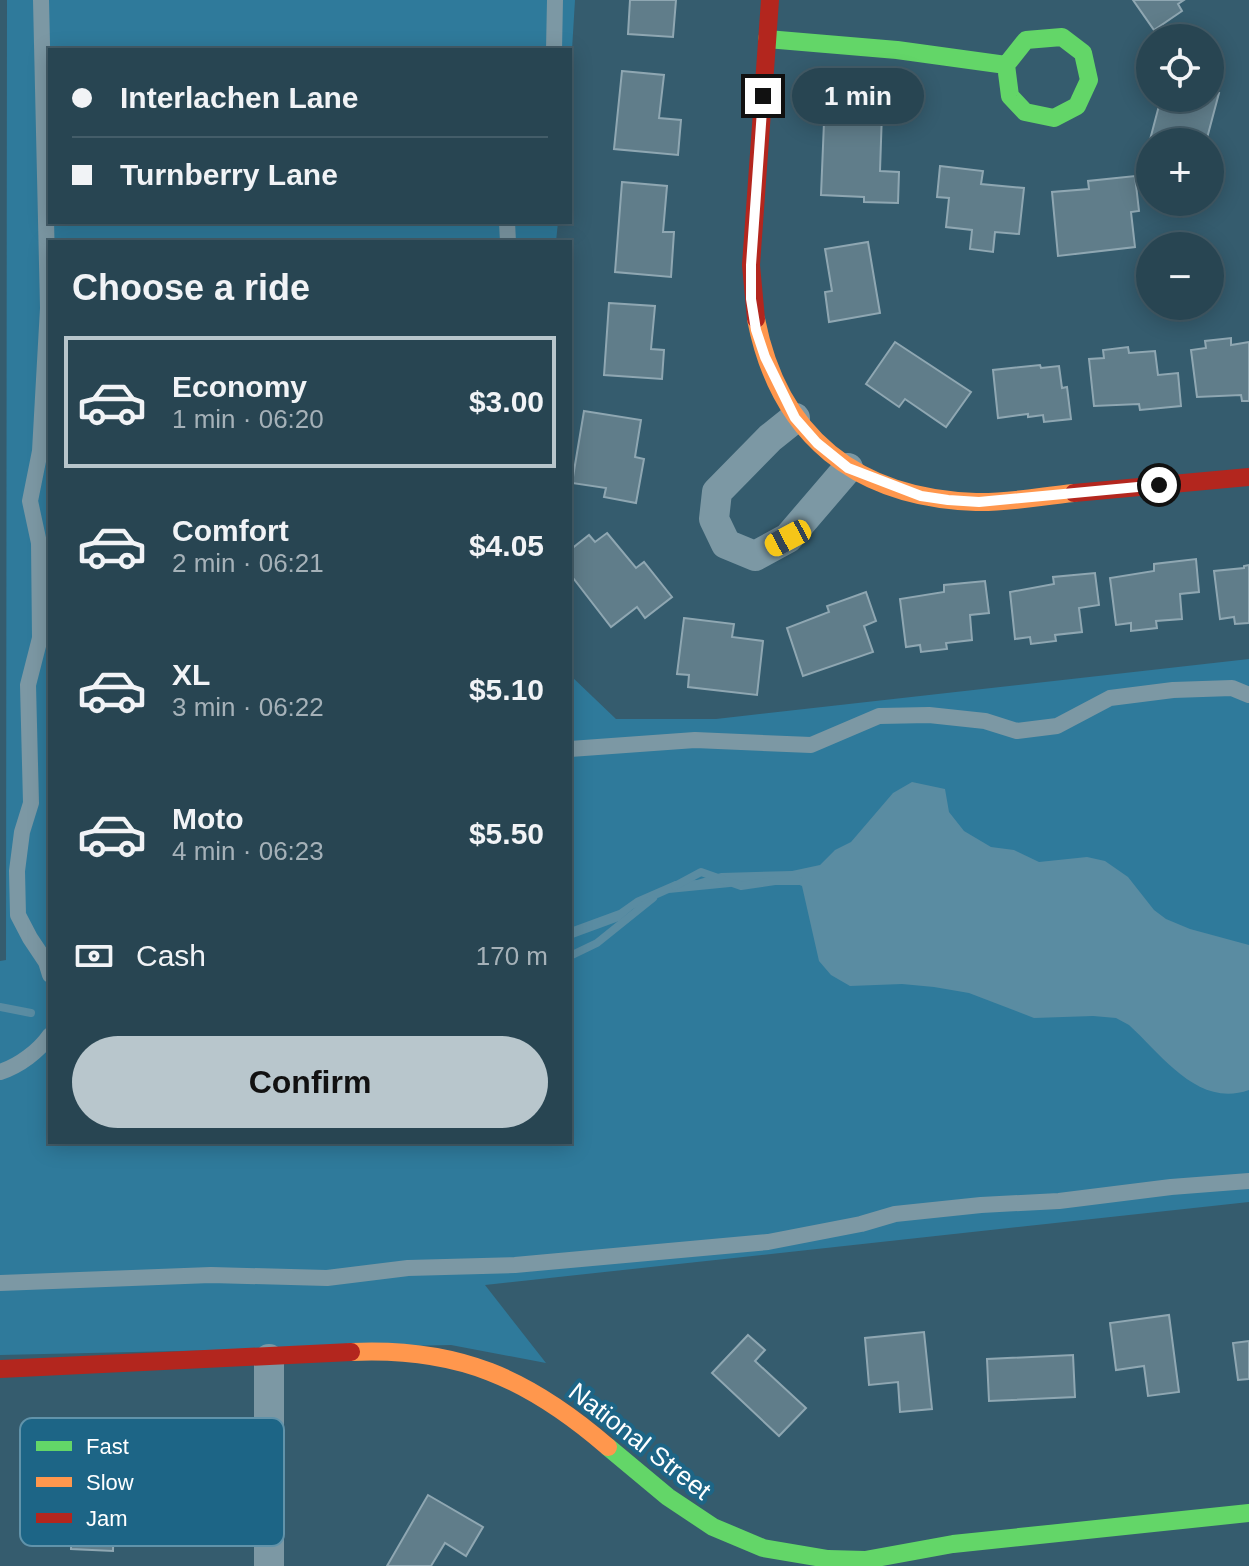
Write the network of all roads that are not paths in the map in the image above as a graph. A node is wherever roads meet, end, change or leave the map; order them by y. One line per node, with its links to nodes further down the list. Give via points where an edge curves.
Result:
1 (41, 0): 8 (lane)
2 (555, 0): 5 (lane)
3 (770, 0): 4 (street)
4 (767, 39): 6 (street); 9 (street, via 751,299 765,357)
5 (554, 48)
6 (1006, 65): 6 (street, via 1026,40 1062,37 1083,53 1089,80 1077,106 1054,118 1025,112 1017,104 1010,96)
7 (48, 308): 14 (lane, via 40,451 30,501 39,543 40,638 28,685 31,803 17,871 18,915)
8 (48, 308)
9 (795, 418): 10 (street); 10 (street, via 717,492 714,519 726,544 755,556 788,538)
10 (848, 468): 11 (street, via 921,496 979,502)
11 (1249, 477)
12 (1249, 695): 13 (lane, via 1232,688 1110,698 1057,726 1017,731 985,721 879,716 811,745 695,740)
13 (572, 749)
14 (48, 968)
15 (48, 1038): 16 (lane)
16 (0, 1072)
17 (1249, 1181): 18 (lane, via 895,1214 768,1242 515,1265 408,1268 327,1278 198,1275)
18 (0, 1283)
19 (269, 1359): 20 (street, National Street); 21 (street); 23 (street, National Street, via 411,1352 489,1372 562,1411 711,1527 762,1548)
20 (0, 1369)
21 (269, 1418)
22 (1249, 1513): 23 (street, National Street, via 936,1546)
23 (864, 1563)

